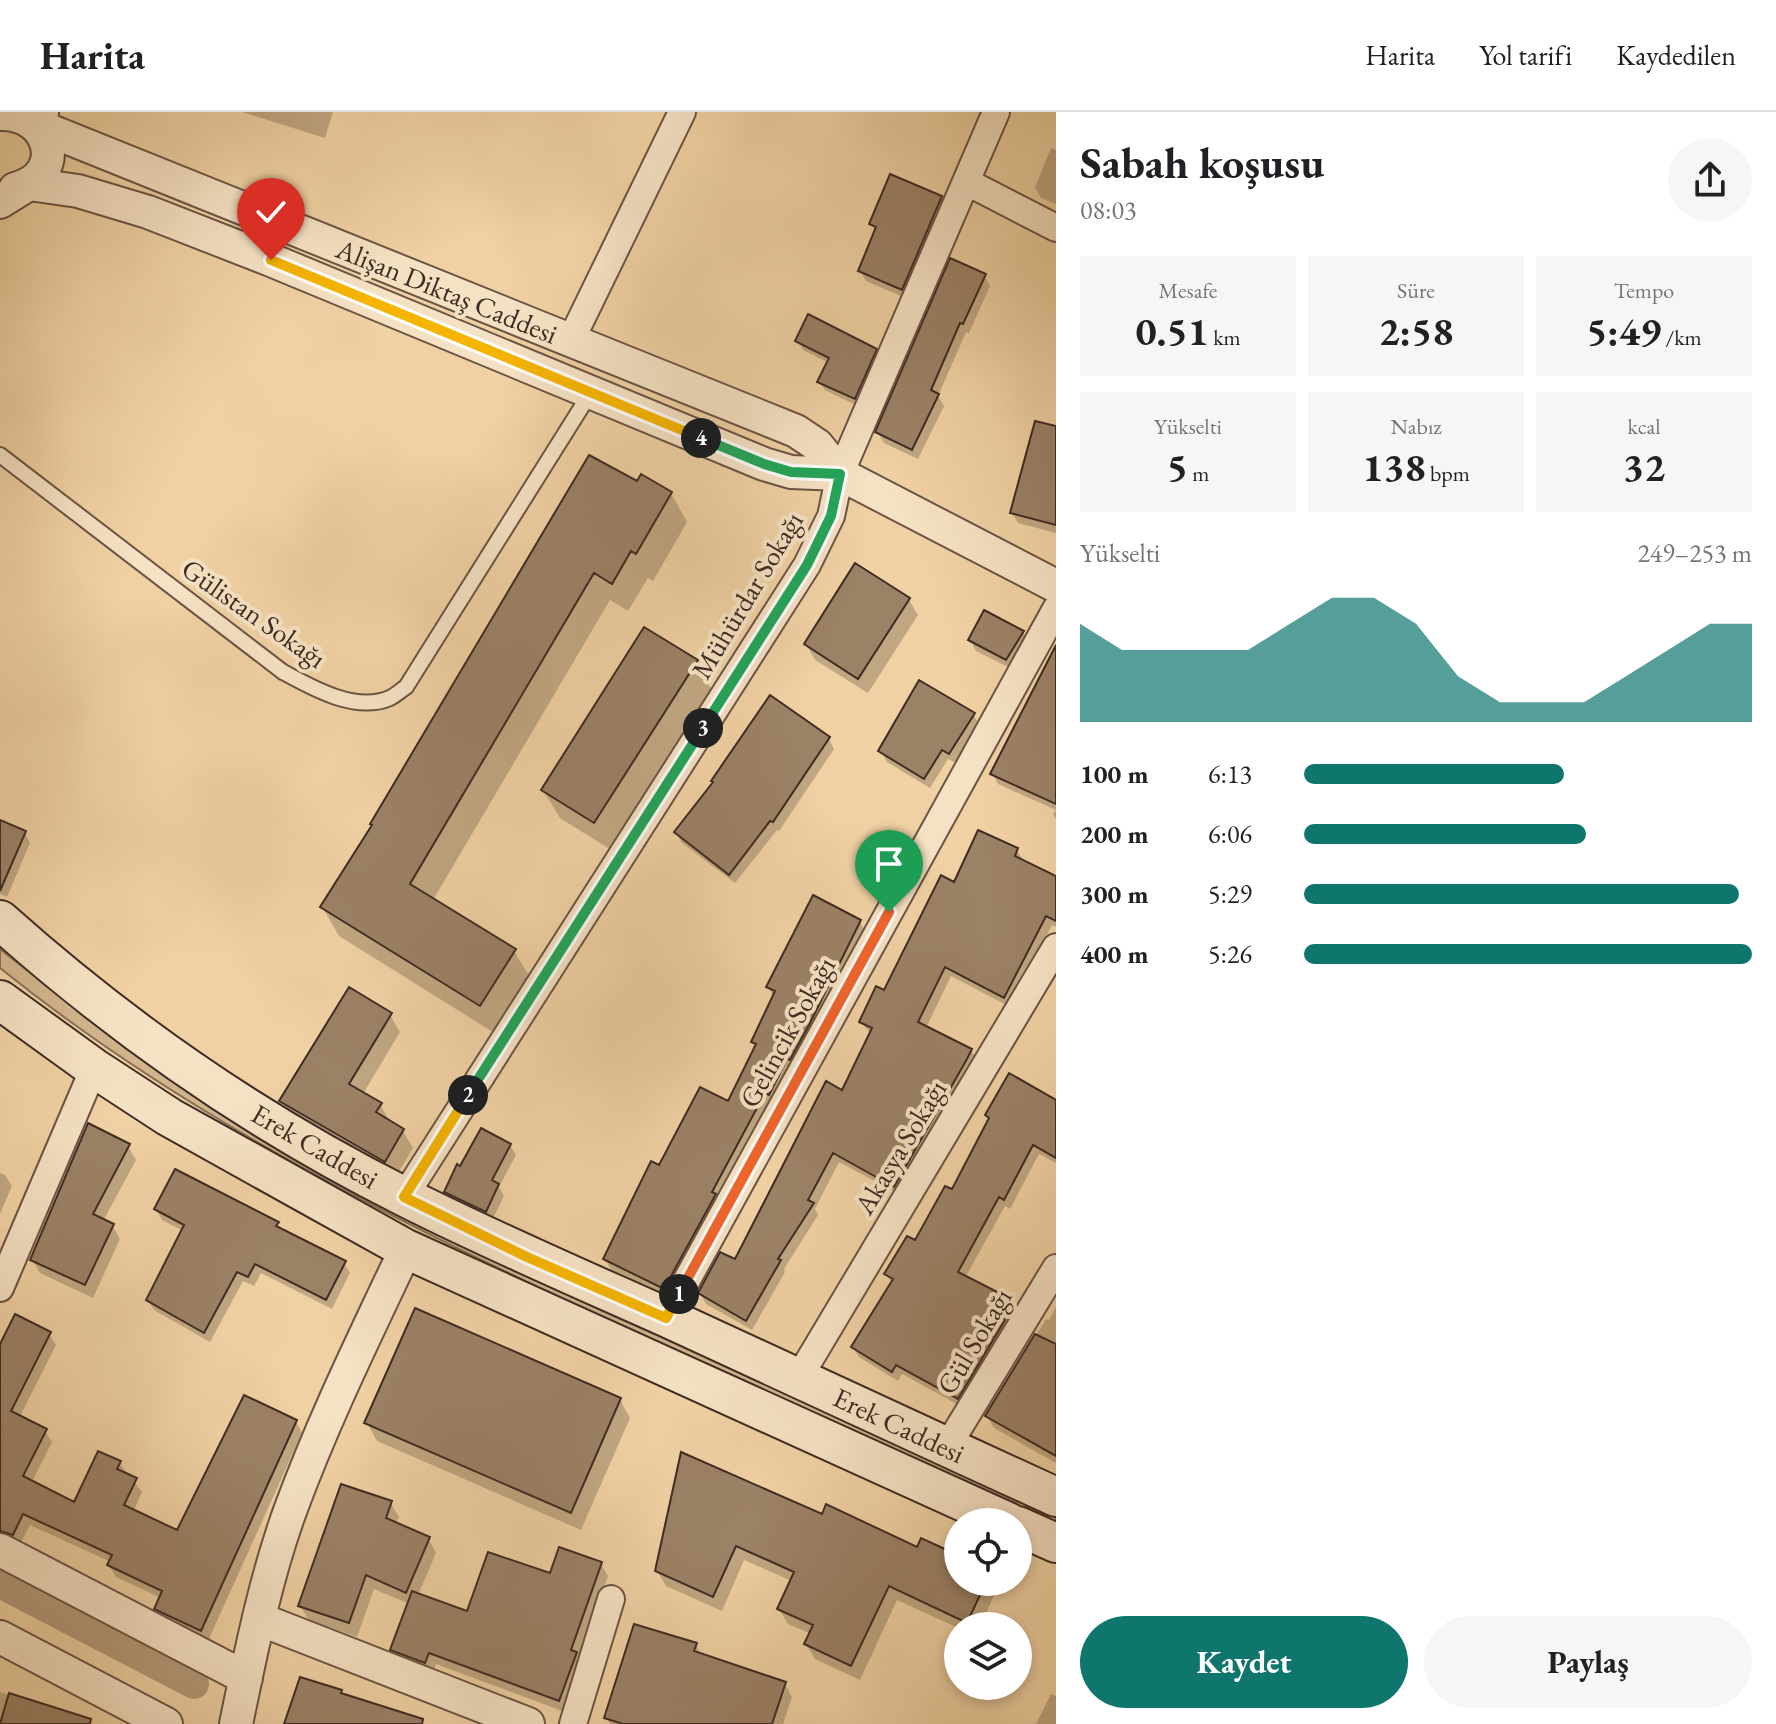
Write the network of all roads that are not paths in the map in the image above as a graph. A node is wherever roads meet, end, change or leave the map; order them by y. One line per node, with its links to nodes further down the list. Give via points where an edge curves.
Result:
1 (682, 112): 9 (street)
2 (996, 112): 5 (street, Mühürdar Sokağı)
3 (0, 114): 4 (street, Alişan Diktaş Caddesi)
4 (41, 120): 6 (street, via 49,152 46,164 40,176); 9 (street, Alişan Diktaş Caddesi)
5 (967, 182): 8 (street); 12 (street, Mühürdar Sokağı)
6 (15, 186): 7 (street); 10 (street, Alişan Diktaş Caddesi, via 78,191 148,212)
7 (0, 202)
8 (1056, 228)
9 (571, 340): 12 (street, Alişan Diktaş Caddesi, via 796,431 817,445)
10 (592, 392): 11 (lane, Gülistan Sokağı, via 406,687 369,702 315,689 283,672); 12 (street, Alişan Diktaş Caddesi, via 764,464 791,472)
11 (0, 455)
12 (840, 474): 13 (street, Alişan Diktaş Caddesi); 19 (street, Mühürdar Sokağı, via 831,516 807,565)
13 (1056, 586)
14 (1056, 609): 23 (street, Gelincik Sokağı)
15 (0, 920): 19 (main road, Erek Caddesi, via 125,1023 197,1074)
16 (1056, 947): 24 (street, Akasya Sokağı)
17 (0, 1000): 18 (main road, Erek Caddesi)
18 (94, 1068): 20 (main road, Erek Caddesi, via 169,1117); 22 (street)
19 (404, 1197): 23 (main road, Erek Caddesi)
20 (406, 1249): 27 (main road, Erek Caddesi); 32 (street, via 323,1424 277,1550)
21 (1056, 1268): 25 (street, Gül Sokağı)
22 (0, 1288)
23 (666, 1318): 24 (main road, Erek Caddesi)
24 (798, 1379): 25 (main road, Erek Caddesi)
25 (947, 1447): 26 (main road, Erek Caddesi)
26 (1056, 1497)
27 (977, 1508)
28 (1032, 1532): 29 (main road)
29 (1056, 1543)
30 (0, 1550): 34 (street)
31 (611, 1599): 38 (street)
32 (259, 1619): 34 (street); 37 (street)
33 (0, 1637): 35 (street)
34 (246, 1678): 36 (street)
35 (166, 1724)
36 (236, 1724)
37 (528, 1724)
38 (573, 1724)

